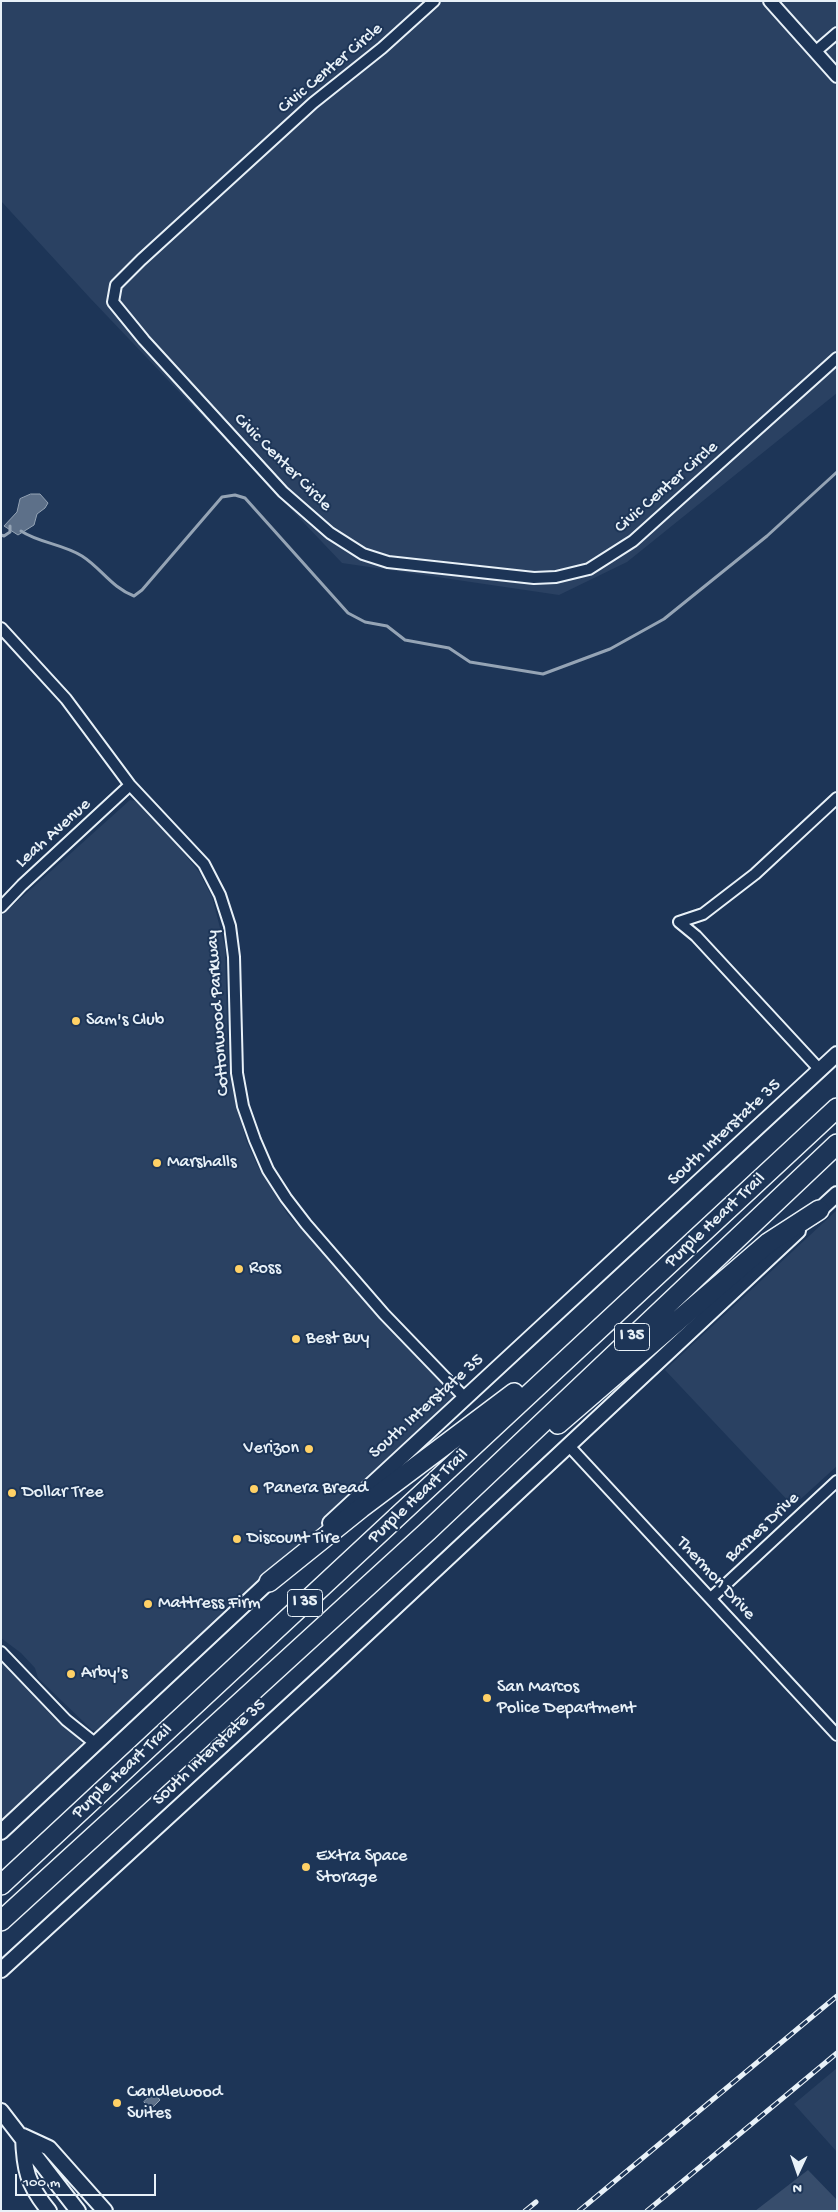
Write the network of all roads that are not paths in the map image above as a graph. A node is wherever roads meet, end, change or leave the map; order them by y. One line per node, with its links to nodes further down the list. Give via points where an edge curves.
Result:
1 (434, 1): 6 (street, Civic Center Circle, via 382,48 312,103 116,285 113,302 289,498 330,533 363,554 388,562 556,578 589,569 633,541)
2 (770, 1): 4 (street)
3 (837, 33): 4 (street)
4 (815, 52): 5 (street)
5 (837, 76)
6 (837, 358)
7 (1, 628): 8 (street, Cottonwood Parkway, via 66,699)
8 (130, 785): 10 (street, Leah Avenue); 18 (street, Cottonwood Parkway, via 204,864 220,895 230,926 234,957 237,1073 243,1106 268,1170 306,1224 384,1314)
9 (837, 798): 12 (street, via 755,874 703,914 679,922 696,936)
10 (1, 907)
11 (837, 1054): 12 (main road, South Interstate 35)
12 (820, 1070): 18 (main road, South Interstate 35)
13 (837, 1108): 17 (highway, Purple Heart Trail / I 35)
14 (837, 1144): 21 (highway, Purple Heart Trail / I 35)
15 (837, 1194): 16 (main road, South Interstate 35)
16 (820, 1210): 19 (main road, South Interstate 35); 21 (highway, via 768,1243 465,1504)
17 (608, 1320): 22 (highway, via 361,1508); 28 (highway, Purple Heart Trail / I 35)
18 (465, 1398): 22 (main road, South Interstate 35)
19 (569, 1446): 23 (street, Thermon Drive); 30 (main road, South Interstate 35)
20 (837, 1481): 23 (street, Barnes Drive)
21 (428, 1531): 29 (highway, Purple Heart Trail / I 35)
22 (270, 1582): 26 (main road, South Interstate 35)
23 (711, 1598): 25 (street, Thermon Drive)
24 (1, 1652): 26 (street, via 66,1720)
25 (837, 1734)
26 (96, 1744): 27 (main road, South Interstate 35)
27 (1, 1832)
28 (1, 1885)
29 (1, 1921)
30 (1, 1970)
31 (1, 2111): 32 (main road)
32 (23, 2136): 33 (main road, via 24,2164 31,2184); 34 (main road); 35 (main road, via 49,2148)
33 (48, 2211)
34 (78, 2211)
35 (105, 2211)

